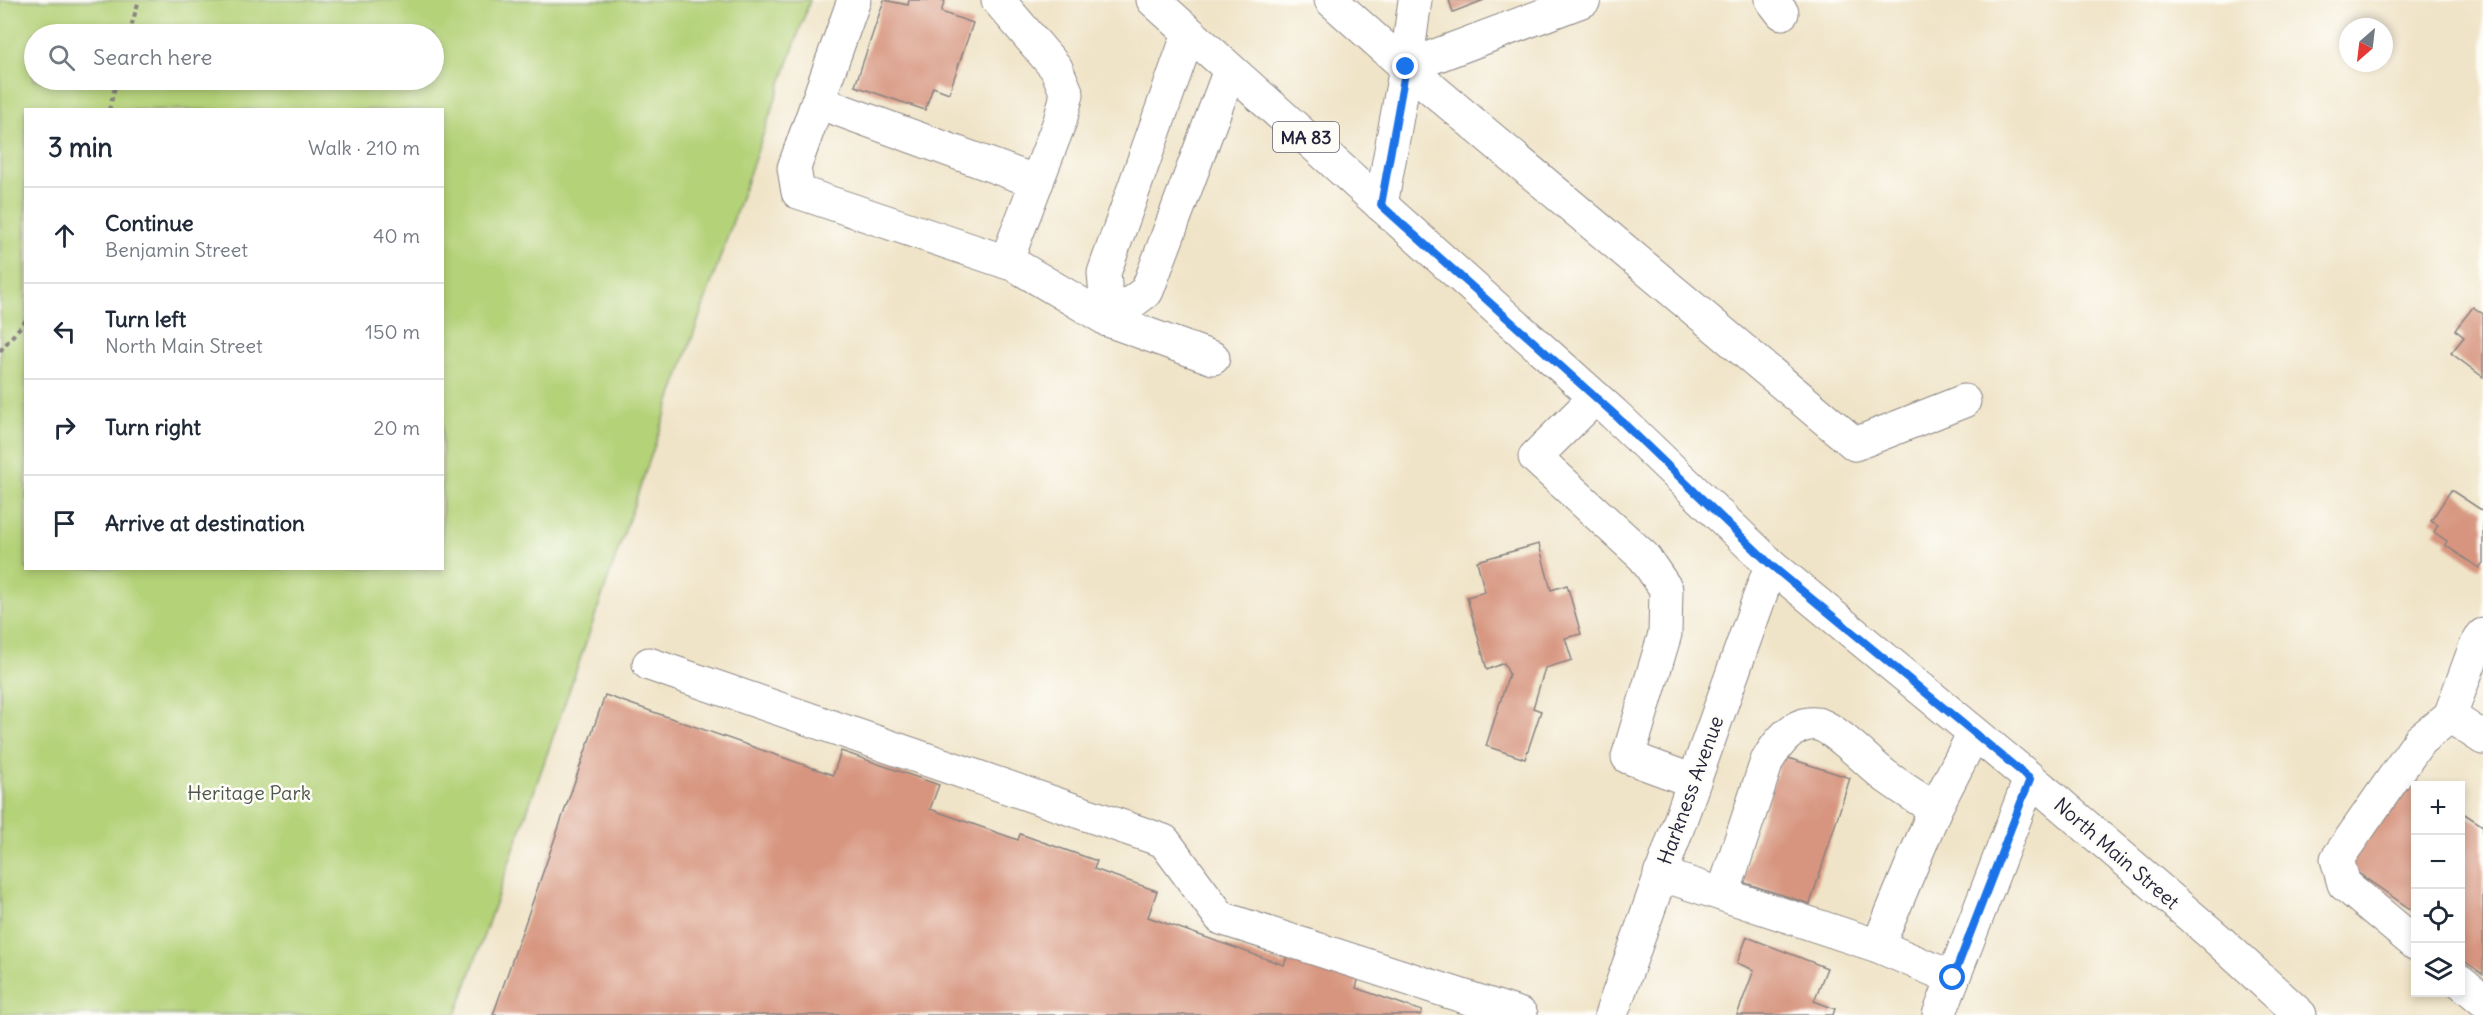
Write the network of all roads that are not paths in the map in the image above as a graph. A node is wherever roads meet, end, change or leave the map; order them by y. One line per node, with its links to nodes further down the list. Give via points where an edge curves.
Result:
1 (854, 0): 10 (main road)
2 (998, 0): 11 (main road, via 1056,68 1067,94)
3 (1153, 0): 7 (main road, North Main Street / MA 83)
4 (1330, 0): 8 (main road)
5 (1415, 0): 8 (main road)
6 (1584, 0): 8 (main road)
7 (1189, 33): 9 (main road, North Main Street / MA 83); 14 (main road, via 1104,273)
8 (1406, 67): 12 (main road); 17 (main road, via 1855,444)
9 (1230, 70): 12 (main road, North Main Street / MA 83); 14 (main road, via 1147,291)
10 (818, 102): 11 (main road); 13 (main road, via 795,168 798,192)
11 (1037, 182): 13 (main road)
12 (1381, 205): 16 (main road, North Main Street / MA 83)
13 (1006, 262): 14 (main road)
14 (1108, 320): 15 (main road)
15 (1213, 358)
16 (1595, 398): 18 (main road, North Main Street / MA 83); 25 (main road, via 1535,457 1644,557 1666,590 1665,634 1628,757)
17 (1964, 401)
18 (1771, 565): 22 (main road, North Main Street / MA 83); 25 (main road, Harkness Avenue)
19 (2483, 635): 21 (main road)
20 (649, 664): 34 (main road, via 1164,841 1221,918)
21 (2450, 716): 23 (main road); 29 (main road, via 2420,740 2337,859 2344,885)
22 (1974, 733): 24 (main road, North Main Street / MA 83); 26 (main road)
23 (2483, 738)
24 (2030, 779): 31 (main road); 37 (main road, North Main Street / MA 83)
25 (1693, 781): 27 (main road, Harkness Avenue)
26 (1935, 809): 28 (main road, via 1835,734 1817,724 1797,728 1779,741 1767,760); 30 (main road)
27 (1660, 874): 28 (main road); 35 (main road, Harkness Avenue)
28 (1723, 894): 30 (main road)
29 (2414, 943)
30 (1878, 946): 31 (main road)
31 (1953, 978): 36 (main road)
32 (2465, 985): 33 (main road)
33 (2483, 1000)
34 (1521, 1015)
35 (1611, 1015)
36 (1939, 1015)
37 (2300, 1015)

